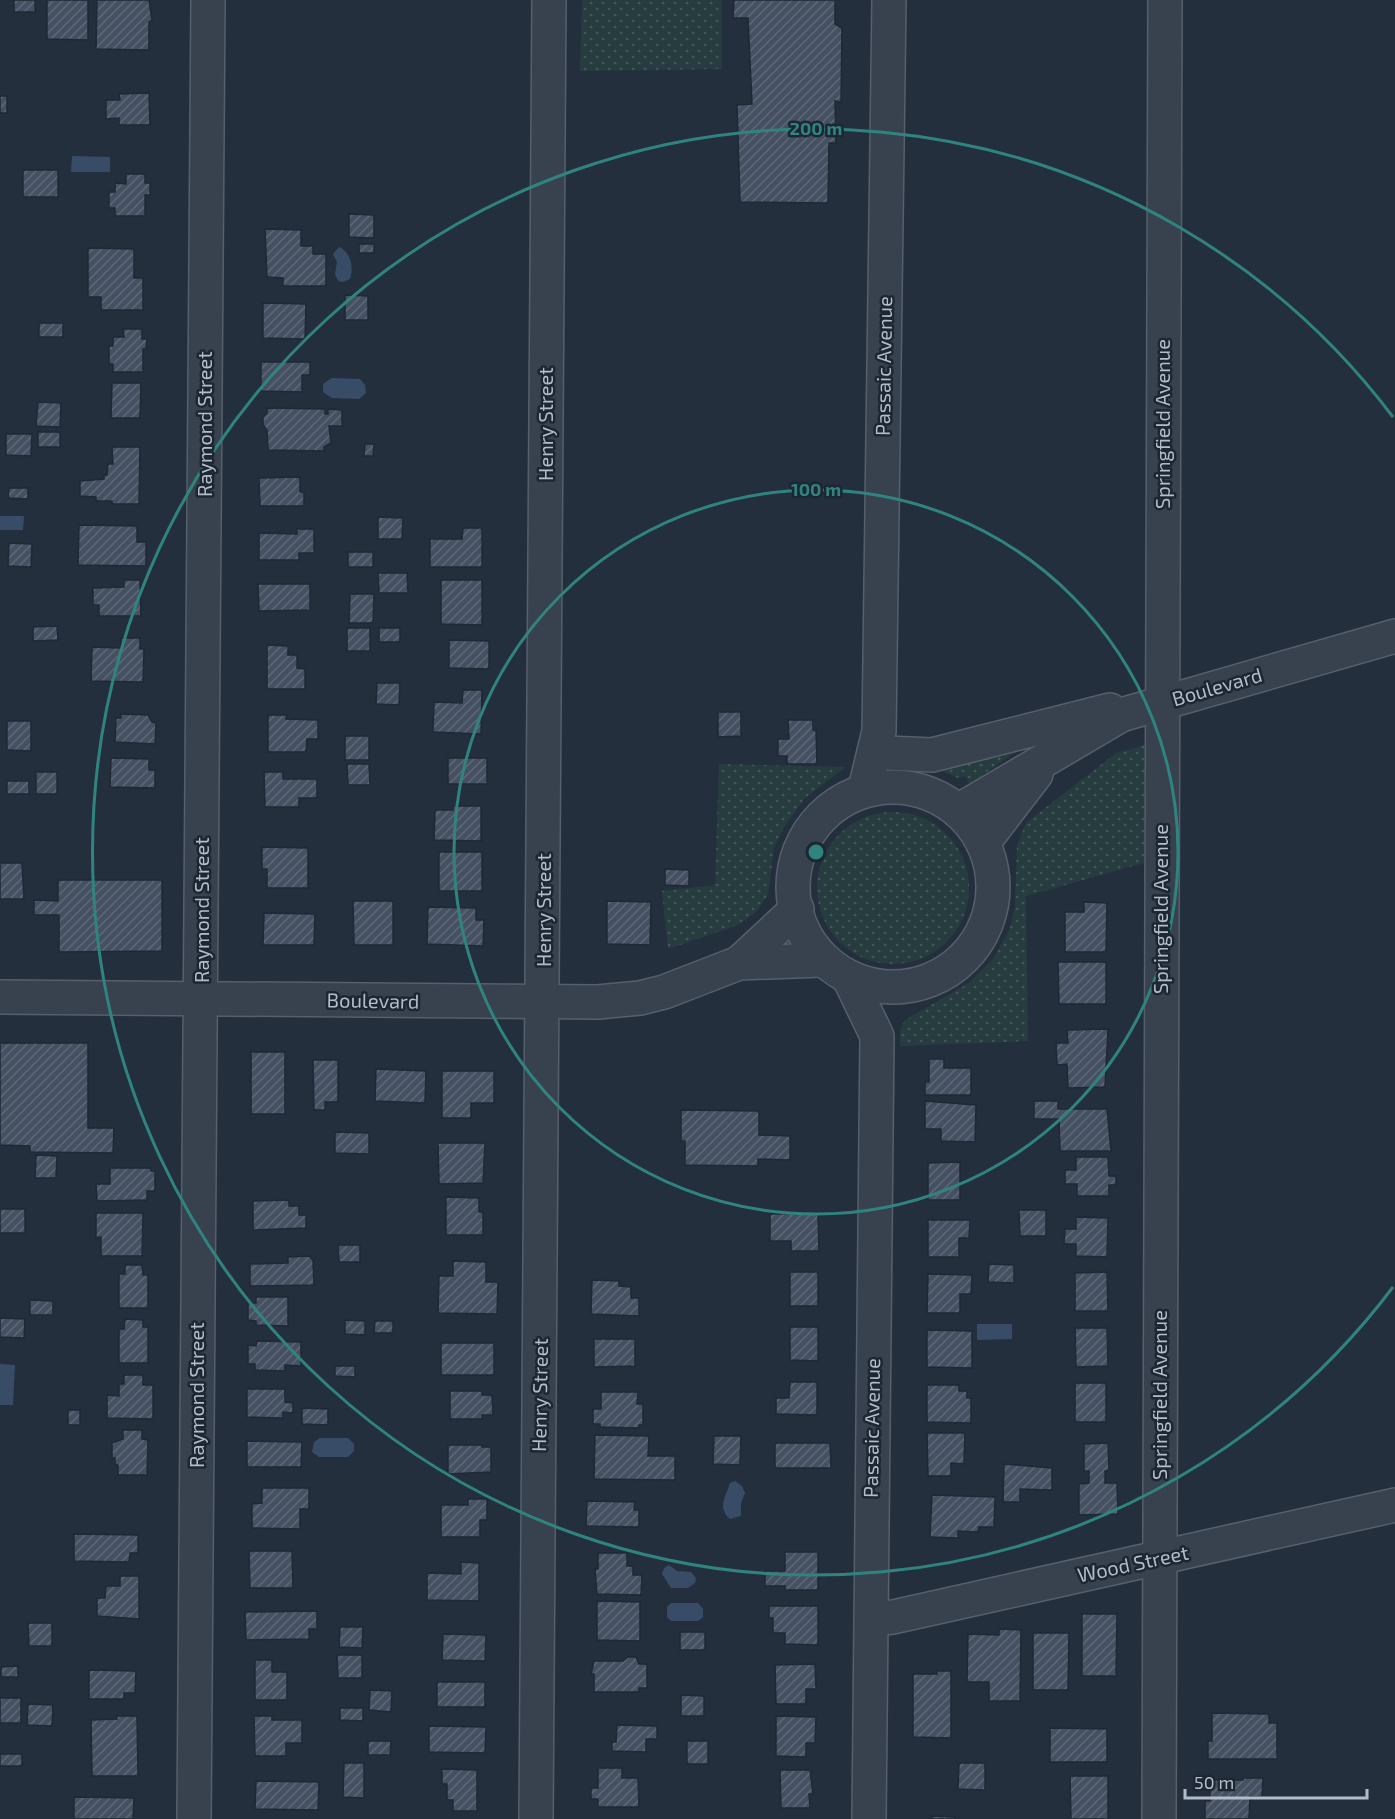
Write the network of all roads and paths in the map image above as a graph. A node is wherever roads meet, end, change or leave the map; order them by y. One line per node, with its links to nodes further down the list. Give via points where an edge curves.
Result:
1 (208, 0): 19 (street, Raymond Street)
2 (549, 0): 20 (street, Henry Street)
3 (888, 0): 7 (street, Passaic Avenue)
4 (1165, 0): 6 (street, Springfield Avenue)
5 (1395, 636): 6 (street, Boulevard)
6 (1162, 702): 7 (street, via 1110,710 932,755); 8 (street, Boulevard, via 1105,723); 23 (street, Springfield Avenue)
7 (883, 742): 9 (street, Passaic Avenue); 10 (street, Passaic Avenue)
8 (1049, 759): 11 (street, Boulevard); 12 (street, Boulevard)
9 (898, 786): 10 (street); 11 (street, via 938,795)
10 (865, 789): 13 (street, via 817,822 794,874)
11 (958, 811): 12 (street)
12 (983, 843): 17 (street, via 993,887 980,936 945,969)
13 (797, 909): 14 (street, via 803,937); 15 (street, Boulevard)
14 (822, 960): 15 (street, Boulevard); 16 (street)
15 (739, 963): 20 (street, Boulevard, via 685,986 640,998)
16 (849, 978): 17 (street, via 873,986); 21 (street, Passaic Avenue)
17 (912, 986): 21 (street)
18 (0, 997): 19 (street, Boulevard)
19 (201, 999): 20 (street, Boulevard); 25 (street, Raymond Street)
20 (543, 1004): 26 (street, Henry Street)
21 (877, 1036): 24 (street, Passaic Avenue)
22 (1395, 1505): 23 (street, Wood Street)
23 (1160, 1559): 24 (street, Wood Street); 28 (street, Springfield Avenue)
24 (871, 1619): 27 (street, Passaic Avenue)
25 (194, 1819)
26 (536, 1819)
27 (869, 1819)
28 (1159, 1819)

